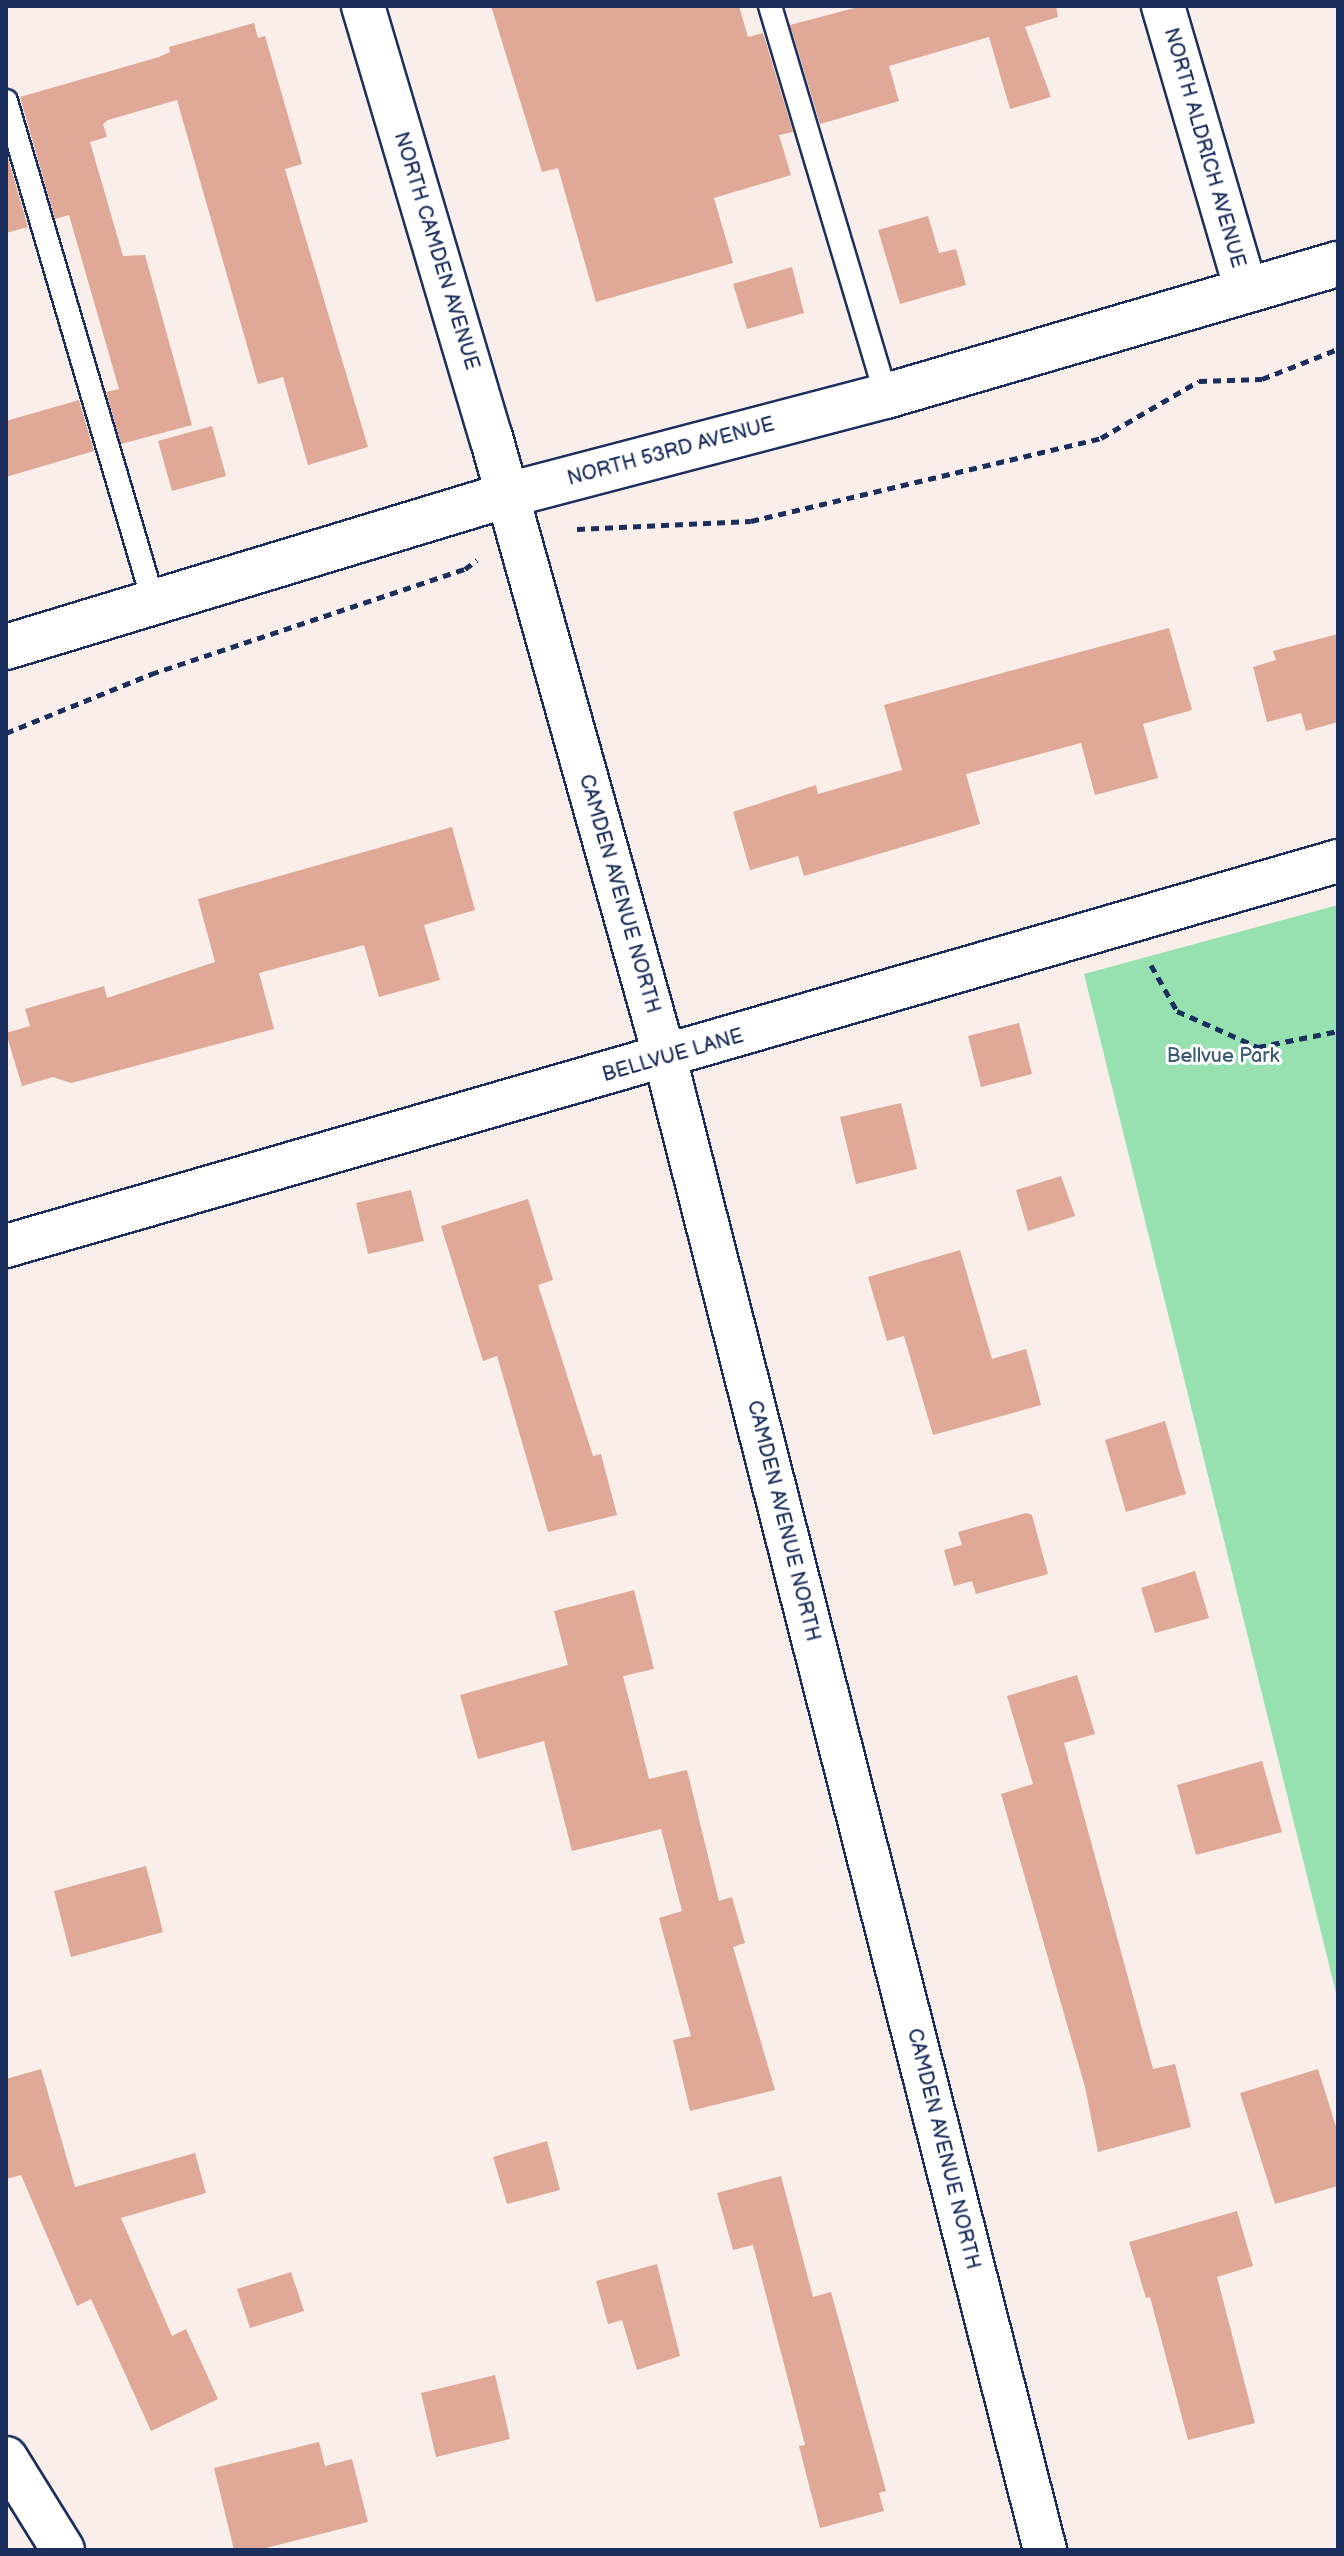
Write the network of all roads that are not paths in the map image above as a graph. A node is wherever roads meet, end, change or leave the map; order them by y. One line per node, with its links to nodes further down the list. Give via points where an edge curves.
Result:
1 (363, 6): 8 (street, NORTH CAMDEN AVENUE)
2 (770, 6): 7 (lane)
3 (1163, 6): 6 (street, NORTH ALDRICH AVENUE)
4 (6, 101): 9 (lane)
5 (1338, 264): 6 (street, NORTH 53RD AVENUE)
6 (1246, 290): 7 (street, NORTH 53RD AVENUE)
7 (886, 396): 8 (street, NORTH 53RD AVENUE)
8 (504, 496): 9 (street, NORTH 53RD AVENUE); 12 (street, CAMDEN AVENUE NORTH)
9 (154, 604): 10 (street, NORTH 53RD AVENUE)
10 (6, 647)
11 (1338, 861): 12 (street, BELLVUE LANE)
12 (665, 1058): 13 (street, BELLVUE LANE); 16 (street, CAMDEN AVENUE NORTH)
13 (6, 1246)
14 (6, 2458): 15 (street)
15 (63, 2550)
16 (1045, 2550)

